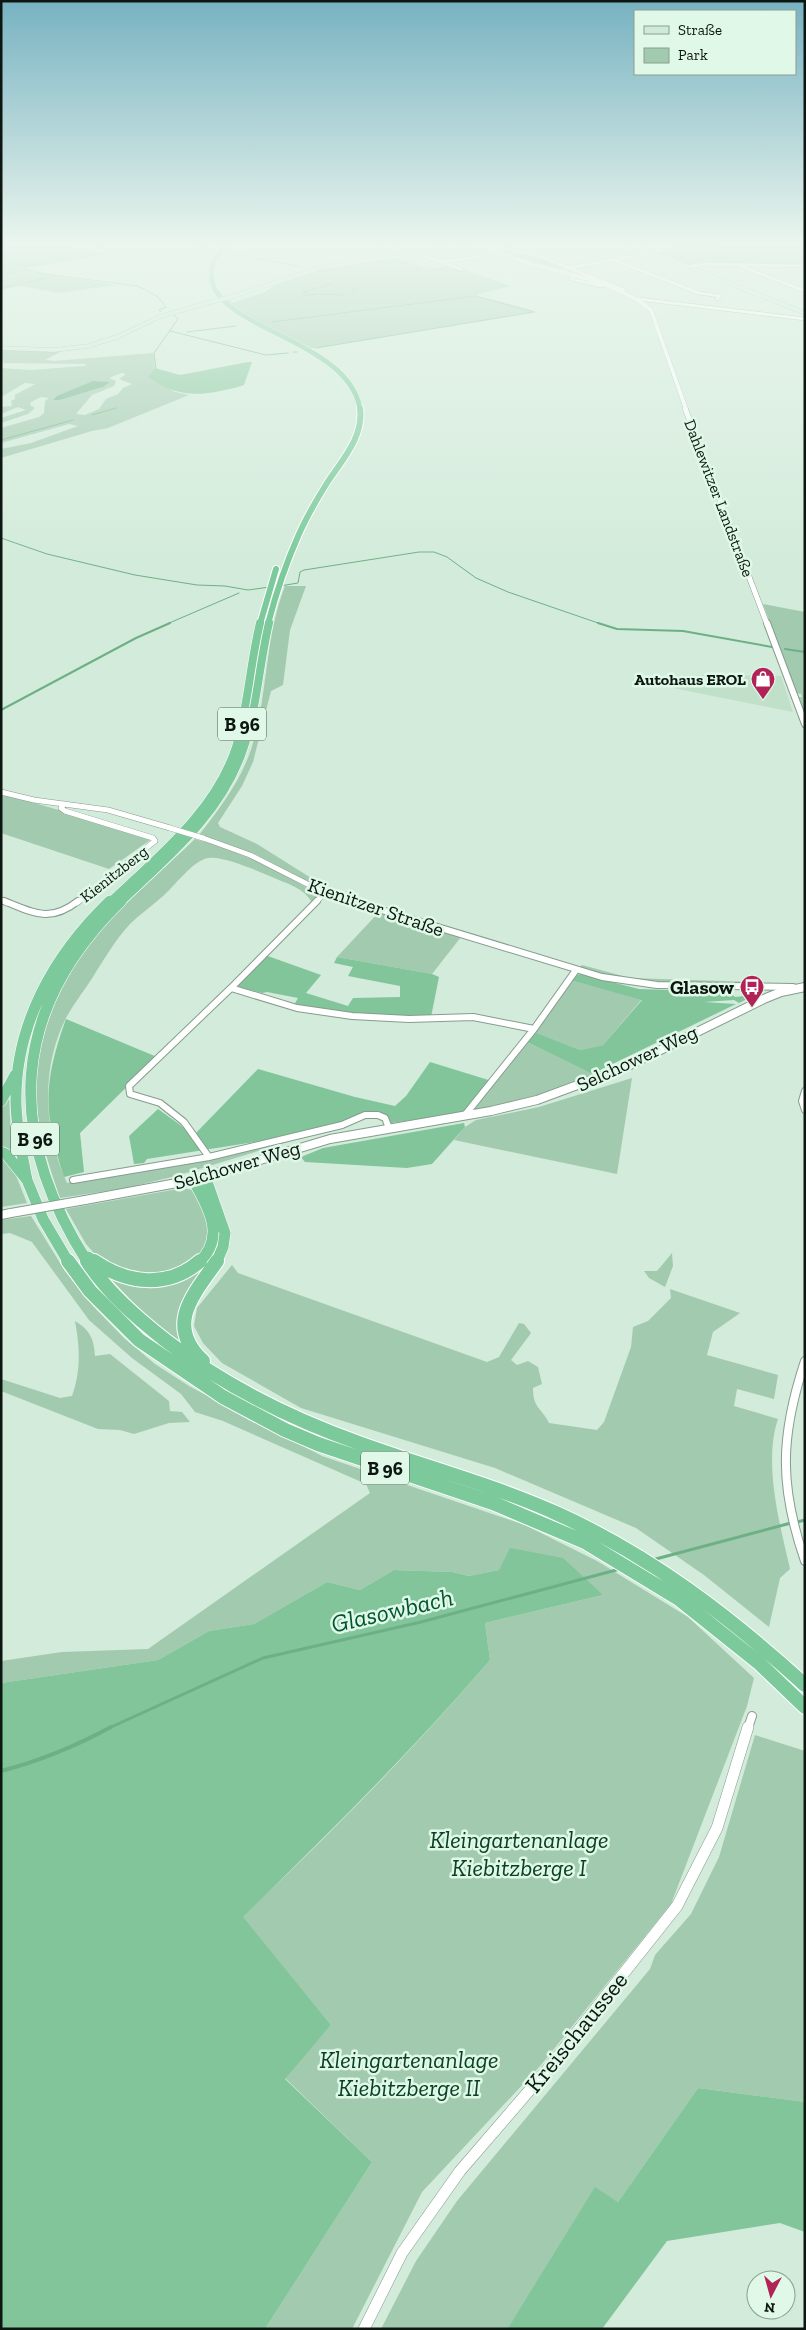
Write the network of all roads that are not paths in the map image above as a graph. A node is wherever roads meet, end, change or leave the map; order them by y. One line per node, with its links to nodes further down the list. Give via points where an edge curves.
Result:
1 (304, 351): 4 (highway, via 327,366 344,384 352,399 354,417 351,434)
2 (309, 351): 6 (highway, B 96, via 334,366 354,390 360,406 360,422 355,440 306,518)
3 (665, 351): 7 (street, Dahlewitzer Landstraße)
4 (289, 539)
5 (280, 560): 6 (highway, B 96)
6 (274, 586): 18 (highway, B 96, via 257,632 240,734 225,773 190,824 96,914 53,968 34,1003); 30 (highway, B 96, via 250,734 233,778 199,827 105,918 83,944 56,986 36,1037 29,1078 38,1154 66,1229)
7 (805, 724)
8 (1, 792): 9 (street, Kienitzer Straße)
9 (64, 804): 10 (street, Kienitzer Straße, bridge, via 108,810 203,838 250,855); 11 (street, Kienitzberg, via 61,808 69,813 155,841 58,915 40,914)
10 (325, 893): 12 (street, Kienitzer Straße); 14 (street, Selchower Weg)
11 (1, 900)
12 (576, 970): 15 (street, Kienitzer Straße, via 640,984); 17 (street)
13 (803, 987): 15 (street, Kienitzer Straße); 16 (street, Selchower Weg)
14 (231, 988): 17 (street, via 297,1008 352,1016 409,1019 473,1017); 25 (street, Selchower Weg, via 128,1090 130,1094 160,1103 184,1122)
15 (758, 988): 16 (street)
16 (766, 998): 22 (street, Selchower Weg, via 580,1086 537,1100)
17 (534, 1029): 22 (street)
18 (17, 1069): 20 (highway); 27 (highway, B 96, via 18,1136)
19 (805, 1091): 21 (street, via 802,1101)
20 (1, 1101)
21 (805, 1110)
22 (465, 1115): 23 (street, Selchower Weg)
23 (389, 1128): 25 (street, Selchower Weg, via 385,1118 365,1115 342,1125); 26 (street, Selchower Weg, via 306,1146)
24 (1, 1152): 27 (highway)
25 (209, 1157): 28 (street, Selchower Weg)
26 (199, 1178): 29 (street, Selchower Weg, bridge); 30 (highway, via 214,1232 213,1244 207,1255 193,1267 168,1278 135,1280 106,1270); 32 (highway, via 225,1232 226,1242 186,1305 183,1328 194,1353)
27 (27, 1180): 35 (highway, B 96, via 59,1248 90,1291 140,1340 208,1388 318,1444 510,1510 585,1542 679,1599 759,1663)
28 (73, 1180)
29 (6, 1214)
30 (81, 1253): 32 (highway, B 96, via 101,1280 152,1330)
31 (805, 1361): 33 (street, via 791,1403 785,1439 790,1512)
32 (233, 1387): 34 (highway, B 96, via 324,1430 498,1490 588,1528 641,1557 712,1606 764,1646)
33 (805, 1561)
34 (805, 1685)
35 (805, 1707)
36 (752, 1716): 37 (street, Kreischaussee, via 718,1828 677,1906 547,2070 460,2171 402,2252)
37 (364, 2329)

